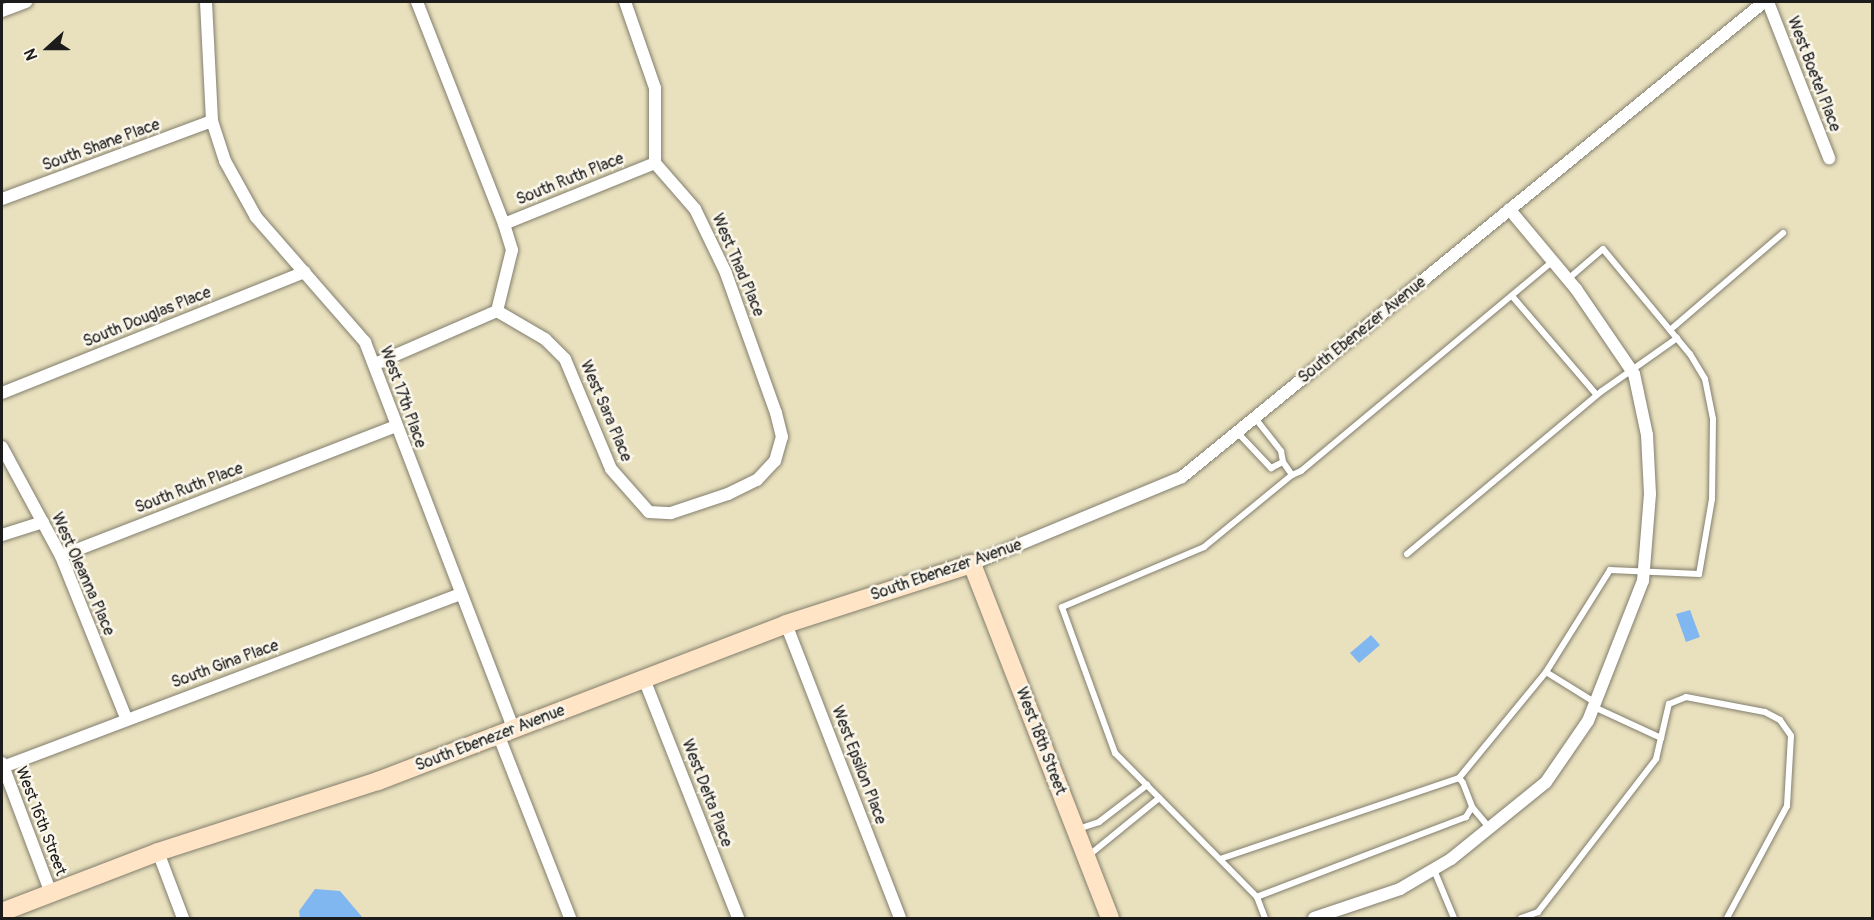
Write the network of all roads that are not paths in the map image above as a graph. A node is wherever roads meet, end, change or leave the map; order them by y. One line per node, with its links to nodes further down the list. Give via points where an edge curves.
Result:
1 (26, 2): 7 (street)
2 (206, 2): 8 (street, West 17th Place)
3 (417, 2): 13 (street)
4 (625, 2): 10 (street, via 655,88)
5 (1764, 2): 12 (street, South Ebenezer Avenue)
6 (1768, 2): 9 (street, West Boetel Place)
7 (2, 11)
8 (212, 121): 11 (street, South Shane Place); 16 (street, West 17th Place, via 235,184)
9 (1829, 158)
10 (655, 163): 13 (street, South Ruth Place); 32 (street, West Thad Place, via 694,209 726,273 773,402 779,449 768,470 748,485 671,513)
11 (2, 199)
12 (1509, 209): 15 (street); 26 (street, South Ebenezer Avenue)
13 (504, 224): 19 (street, South Ruth Place, via 511,265)
14 (1783, 233): 20 (lane)
15 (1553, 261): 17 (street); 18 (lane)
16 (305, 272): 22 (street, West 17th Place, via 349,320); 24 (street, South Douglas Place)
17 (1568, 279): 20 (lane, via 1603,249); 23 (street)
18 (1512, 296): 25 (lane); 31 (lane)
19 (497, 311): 22 (street); 32 (street, West Sara Place, via 545,339 565,359 611,469)
20 (1670, 330): 21 (lane)
21 (1677, 338): 23 (lane); 38 (lane, via 1705,379 1713,418 1709,522 1699,574)
22 (375, 364): 27 (street, West 17th Place)
23 (1634, 374): 25 (lane); 38 (street, via 1647,435)
24 (2, 393)
25 (1597, 395): 35 (lane)
26 (1255, 418): 28 (street, South Ebenezer Avenue); 30 (lane, via 1281,451)
27 (397, 426): 36 (street, South Ruth Place); 39 (street, West 17th Place)
28 (1237, 432): 30 (lane, via 1270,468); 37 (street, South Ebenezer Avenue, via 1164,488)
29 (2, 447): 33 (street, West Oleanna Place)
30 (1283, 462): 31 (lane)
31 (1292, 475): 49 (lane, via 1204,547 1062,607 1111,745)
32 (649, 512)
33 (43, 522): 34 (street); 36 (street, West Oleanna Place)
34 (2, 535)
35 (1407, 554)
36 (61, 556): 44 (street, West Oleanna Place)
37 (972, 564): 40 (street, South Ebenezer Avenue); 52 (street, West 18th Street)
38 (1644, 570): 41 (lane, via 1610,570); 43 (street, via 1630,623)
39 (459, 595): 44 (street, South Gina Place); 45 (street, West 17th Place)
40 (786, 624): 42 (street, South Ebenezer Avenue); 64 (street, West Epsilon Place)
41 (1546, 672): 43 (lane); 48 (lane)
42 (644, 679): 45 (street, South Ebenezer Avenue); 63 (street, West Delta Place)
43 (1595, 705): 46 (lane); 53 (street, via 1546,782)
44 (126, 717): 47 (street, South Gina Place)
45 (505, 731): 54 (street, South Ebenezer Avenue, via 378,781); 62 (street, West 17th Place)
46 (1661, 738): 69 (lane, via 1656,759 1538,912); 70 (lane, via 1669,704 1686,697 1765,712 1780,720 1791,736 1787,806)
47 (2, 765): 58 (street, West 16th Street)
48 (1459, 778): 51 (lane); 56 (lane)
49 (1147, 785): 50 (lane); 52 (lane, via 1099,822)
50 (1159, 798): 55 (lane); 56 (lane)
51 (1472, 807): 53 (lane); 59 (lane, via 1466,817)
52 (1075, 829): 55 (street, West 18th Street)
53 (1491, 830): 57 (street)
54 (158, 852): 58 (street, South Ebenezer Avenue); 61 (street)
55 (1088, 857): 65 (street, West 18th Street)
56 (1220, 859): 59 (lane)
57 (1434, 869): 67 (street, via 1400,889); 68 (lane)
58 (50, 891): 60 (street, South Ebenezer Avenue)
59 (1257, 897): 66 (lane)
60 (9, 913)
61 (183, 918)
62 (570, 918)
63 (738, 918)
64 (900, 918)
65 (1110, 918)
66 (1265, 918)
67 (1314, 918)
68 (1454, 918)
69 (1521, 918)
70 (1727, 918)

